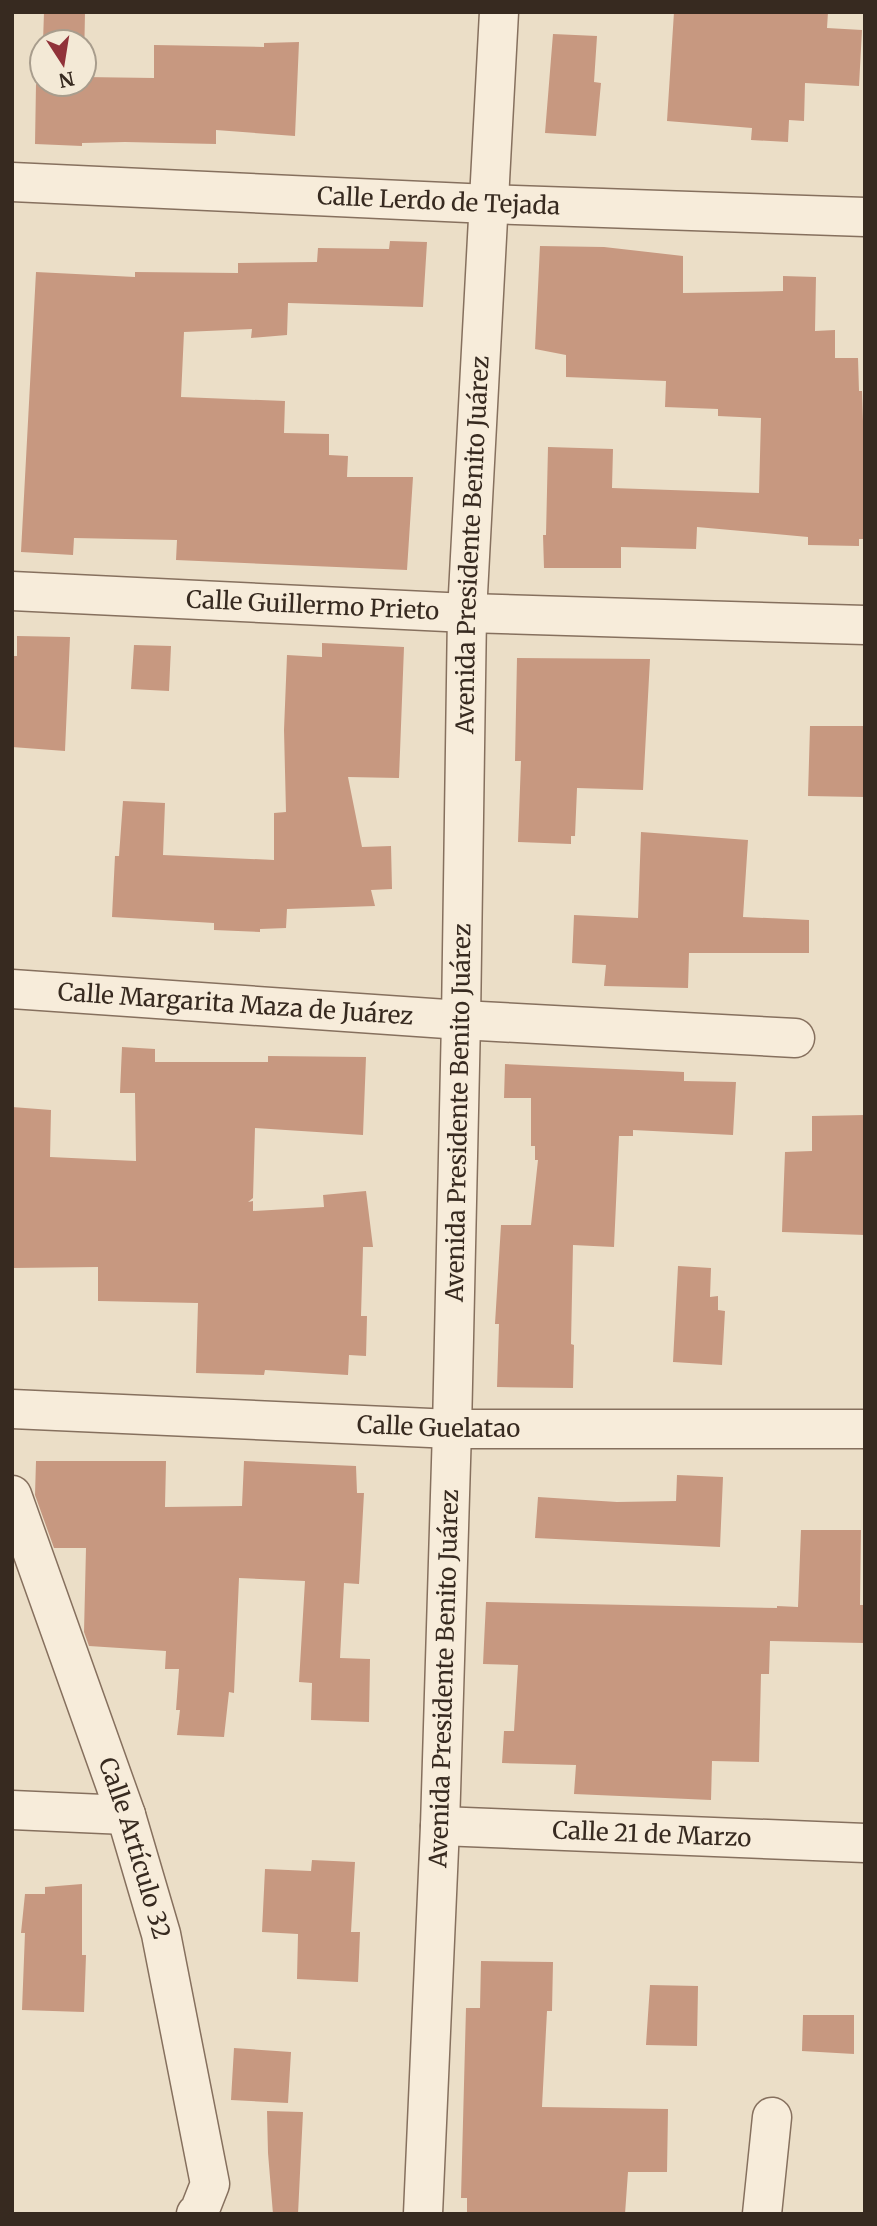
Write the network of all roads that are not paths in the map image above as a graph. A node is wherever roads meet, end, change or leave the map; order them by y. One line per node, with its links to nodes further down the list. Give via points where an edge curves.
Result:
1 (499, 12): 3 (street, Avenida Presidente Benito Juárez)
2 (12, 182): 3 (street, Calle Lerdo de Tejada)
3 (489, 204): 4 (street, Calle Lerdo de Tejada); 6 (street, Avenida Presidente Benito Juárez)
4 (865, 217)
5 (12, 591): 6 (street, Calle Guillermo Prieto)
6 (467, 612): 7 (street, Calle Guillermo Prieto); 9 (street, Avenida Presidente Benito Juárez)
7 (865, 625)
8 (12, 989): 9 (street, Calle Margarita Maza de Juárez)
9 (461, 1020): 10 (street, Calle Margarita Maza de Juárez); 12 (street, Avenida Presidente Benito Juárez)
10 (795, 1038)
11 (12, 1409): 12 (street, Calle Guelatao)
12 (452, 1429): 13 (street, Calle Guelatao); 17 (street, Avenida Presidente Benito Juárez)
13 (865, 1429)
14 (12, 1495): 16 (street, Calle Artículo 32)
15 (12, 1811): 16 (street)
16 (126, 1815): 20 (street, Calle Artículo 32, via 161,1934 209,2184)
17 (440, 1826): 18 (street, Calle 21 de Marzo); 21 (street, Avenida Presidente Benito Juárez)
18 (865, 1843)
19 (772, 2117): 22 (street)
20 (198, 2213)
21 (423, 2214)
22 (762, 2214)

